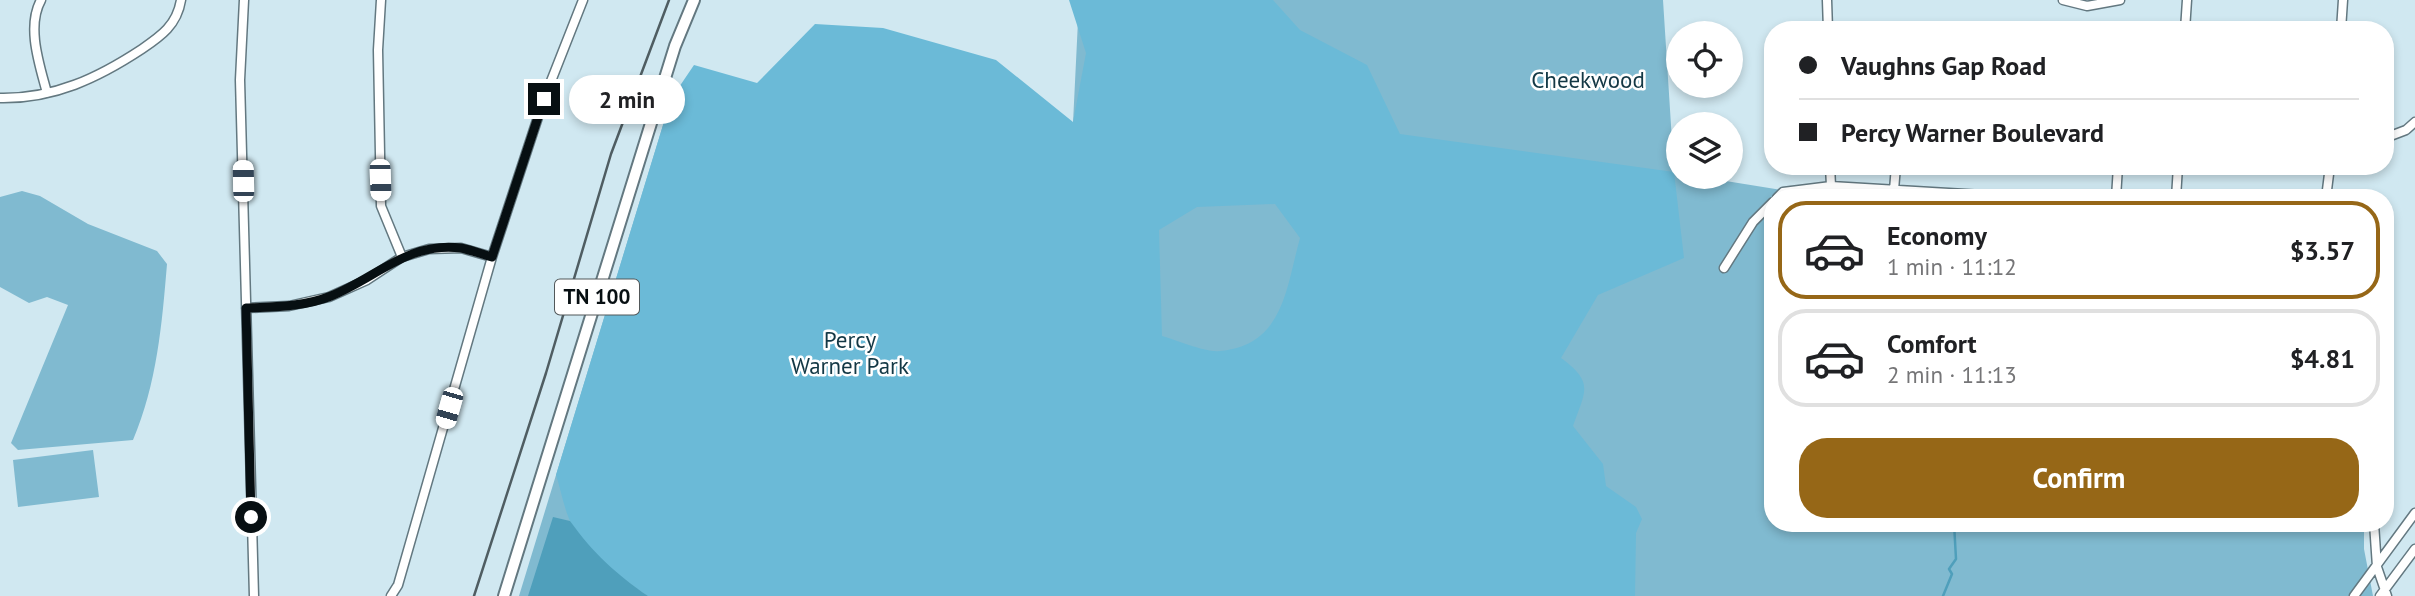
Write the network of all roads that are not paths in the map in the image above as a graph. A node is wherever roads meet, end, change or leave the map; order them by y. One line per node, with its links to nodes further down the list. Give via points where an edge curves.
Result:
1 (41, 0): 15 (street, via 35,37)
2 (181, 0): 15 (street, via 175,19 156,39 102,74)
3 (244, 0): 27 (street, via 240,80)
4 (381, 0): 24 (street, via 381,206)
5 (583, 0): 25 (street, via 544,99)
6 (694, 0): 35 (main road, TN 100, via 675,47)
7 (1827, 0): 12 (street)
8 (2063, 0): 9 (street, via 2087,6)
9 (2120, 0)
10 (2186, 0): 13 (street)
11 (2343, 0): 14 (street)
12 (1828, 21)
13 (2185, 21)
14 (2342, 21)
15 (47, 93): 16 (street)
16 (0, 98)
17 (2415, 122): 18 (street)
18 (2394, 135)
19 (1830, 175): 20 (street)
20 (1830, 186): 21 (street); 22 (street)
21 (1806, 189)
22 (1878, 189)
23 (1764, 211): 26 (street)
24 (402, 257): 25 (street, via 429,249 460,248); 27 (street, via 329,297 289,306)
25 (492, 257): 34 (street, via 398,585)
26 (1724, 268)
27 (246, 308): 33 (street)
28 (2415, 513): 31 (street)
29 (2375, 532): 31 (street)
30 (2415, 549): 32 (street)
31 (2377, 567): 32 (street); 36 (street)
32 (2384, 594)
33 (254, 596)
34 (391, 596)
35 (504, 596)
36 (2354, 596)

